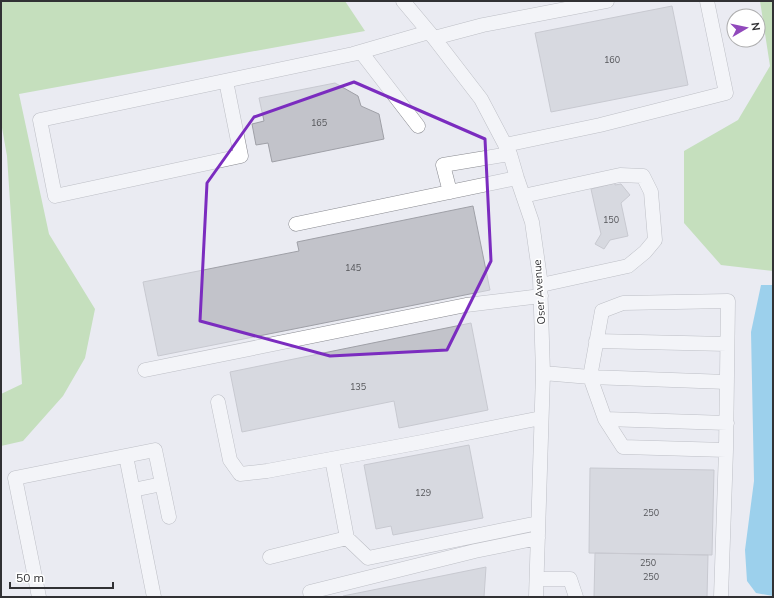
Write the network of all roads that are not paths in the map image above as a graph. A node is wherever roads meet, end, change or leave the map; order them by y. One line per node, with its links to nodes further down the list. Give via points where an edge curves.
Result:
1 (607, 1): 4 (street)
2 (707, 1): 8 (street, via 726,93)
3 (408, 2): 4 (street, Oser Avenue)
4 (431, 35): 5 (street); 8 (street, Oser Avenue, via 481,99)
5 (361, 52): 6 (street); 7 (street)
6 (226, 81): 6 (street, via 40,120 55,196 241,156)
7 (418, 126)
8 (508, 150): 9 (street, Oser Avenue); 10 (street, via 443,165)
9 (517, 178): 10 (street); 11 (street, Oser Avenue)
10 (450, 192): 12 (street)
11 (523, 196): 13 (street, Oser Avenue, via 532,222); 13 (street, via 620,175 643,176 651,192 655,240 640,257 628,266)
12 (296, 224)
13 (541, 291): 16 (street); 17 (street, Oser Avenue)
14 (596, 341): 15 (street); 15 (street, via 602,311 623,303 728,301); 18 (street)
15 (727, 344): 19 (street)
16 (145, 370)
17 (543, 373): 18 (street); 21 (street, Oser Avenue)
18 (590, 377): 19 (street); 22 (street)
19 (727, 382): 23 (street)
20 (218, 402): 26 (street, via 230,460 240,474)
21 (541, 418): 26 (street); 30 (street, Oser Avenue)
22 (605, 419): 23 (street); 24 (street, via 623,447)
23 (726, 423): 24 (street)
24 (726, 450): 40 (street)
25 (126, 456): 27 (street, via 154,450); 28 (street); 35 (street, via 15,478)
26 (332, 459): 31 (street)
27 (162, 484): 28 (street); 29 (street)
28 (133, 490): 36 (street)
29 (169, 517)
30 (538, 523): 31 (street, via 368,558); 32 (street, Oser Avenue)
31 (347, 538): 33 (street)
32 (538, 538): 34 (street, Oser Avenue); 37 (street, via 310,592)
33 (270, 557)
34 (537, 579): 38 (street, Oser Avenue); 39 (street, via 570,579)
35 (39, 597)
36 (154, 597)
37 (311, 597)
38 (536, 597)
39 (576, 597)
40 (721, 597)

